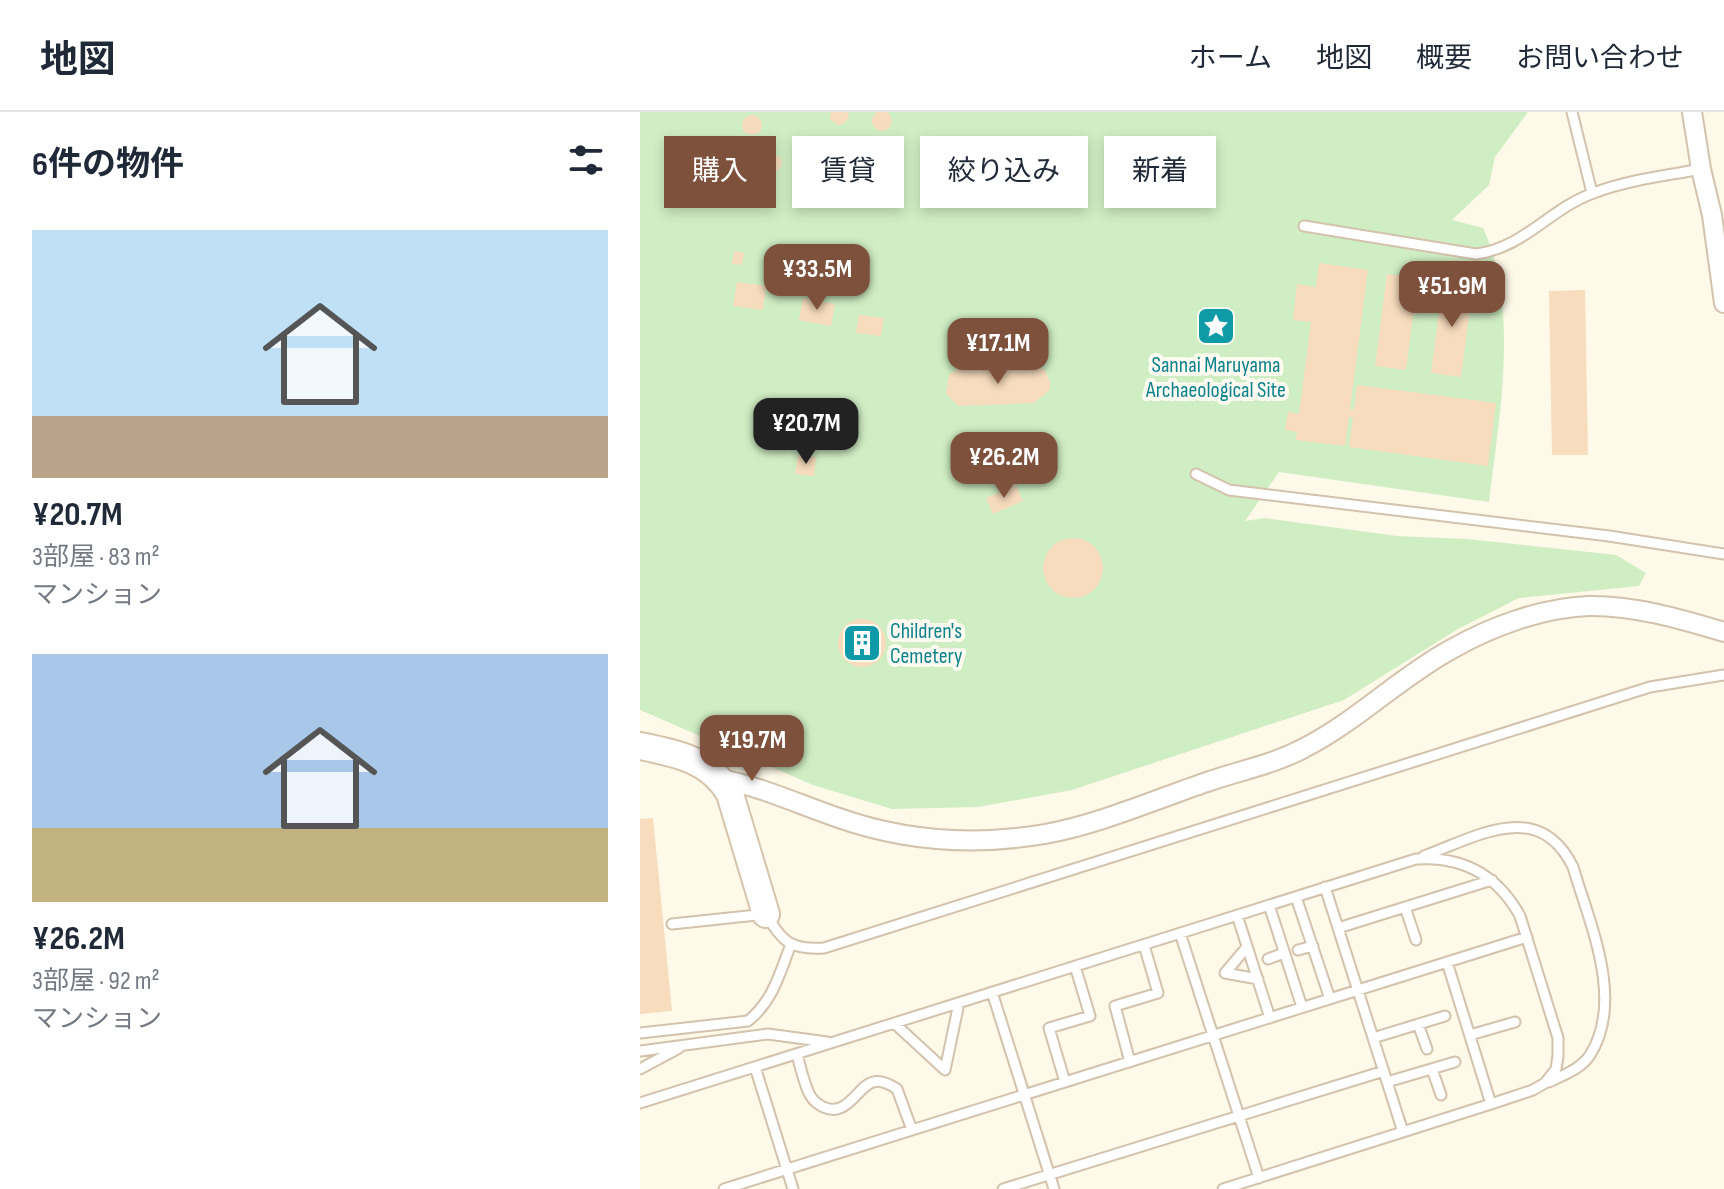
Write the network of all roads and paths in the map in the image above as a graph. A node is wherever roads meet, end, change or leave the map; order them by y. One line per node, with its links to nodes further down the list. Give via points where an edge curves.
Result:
1 (1572, 112): 4 (lane)
2 (1692, 112): 3 (street)
3 (1701, 169): 4 (lane); 5 (street)
4 (1592, 193): 6 (lane, via 1495,252 1476,254)
5 (1718, 214): 7 (street)
6 (1304, 226)
7 (1724, 303)
8 (1196, 474): 9 (lane, via 1229,490)
9 (1724, 554)
10 (1724, 632): 13 (street, via 1639,611 1587,606 1542,613 1449,650 1303,750 1047,834 938,840 886,832)
11 (1724, 675): 27 (lane, via 1650,687 824,948)
12 (640, 746): 13 (street, via 692,759)
13 (721, 779): 20 (street)
14 (1416, 859): 15 (lane, via 1458,861); 16 (lane); 63 (lane, via 1505,827 1523,826 1540,830 1566,852 1603,968 1605,997 1590,1056 1577,1069)
15 (1492, 880): 19 (lane); 25 (lane, via 1514,904)
16 (1325, 887): 17 (lane); 23 (lane)
17 (1296, 897): 18 (lane); 29 (lane)
18 (1269, 905): 21 (lane); 32 (lane)
19 (1405, 907): 23 (lane); 26 (lane)
20 (766, 914): 22 (lane); 27 (lane, via 779,937)
21 (1237, 915): 24 (lane); 30 (lane)
22 (672, 924)
23 (1338, 928): 37 (lane)
24 (1180, 933): 28 (lane); 49 (lane)
25 (1527, 937): 34 (lane); 63 (lane, via 1558,1038 1556,1069)
26 (1416, 940)
27 (791, 944): 47 (lane, via 774,990 748,1021)
28 (1144, 945): 35 (lane); 56 (lane, via 1158,993 1115,1006)
29 (1313, 946): 31 (lane); 39 (lane)
30 (1247, 947): 36 (lane); 36 (lane, via 1225,973)
31 (1298, 950)
32 (1284, 953): 33 (lane); 41 (lane)
33 (1268, 959)
34 (1447, 962): 37 (lane); 48 (lane)
35 (1075, 966): 38 (lane); 62 (lane, via 1090,1016 1049,1028)
36 (1258, 979): 43 (lane)
37 (1358, 990): 39 (lane); 50 (lane)
38 (992, 992): 40 (lane); 64 (lane)
39 (1330, 999): 41 (lane)
40 (959, 1003): 45 (lane); 45 (lane, via 945,1070)
41 (1302, 1007): 43 (lane)
42 (1445, 1016): 46 (lane)
43 (1270, 1018): 49 (lane)
44 (1515, 1022): 48 (lane)
45 (894, 1023): 51 (lane)
46 (1418, 1024): 50 (lane); 53 (lane)
47 (640, 1033)
48 (1470, 1035): 67 (lane)
49 (1213, 1036): 56 (lane); 68 (lane)
50 (1373, 1038): 61 (lane)
51 (833, 1042): 52 (lane, via 768,1034); 55 (lane)
52 (686, 1045): 54 (lane); 59 (lane)
53 (1427, 1049)
54 (640, 1051)
55 (797, 1054): 58 (lane); 69 (lane, via 818,1105 836,1110 870,1083 880,1082 897,1089)
56 (1130, 1062): 62 (lane)
57 (1455, 1062): 60 (lane)
58 (755, 1067): 66 (lane); 71 (lane)
59 (640, 1069)
60 (1432, 1069): 61 (lane); 65 (lane)
61 (1385, 1076): 68 (lane); 70 (lane)
62 (1065, 1082): 64 (lane)
63 (1545, 1083): 67 (lane)
64 (1025, 1095): 69 (lane); 72 (lane)
65 (1441, 1095)
66 (640, 1103)
67 (1491, 1104): 70 (lane)
68 (1239, 1116): 72 (lane); 73 (lane)
69 (912, 1130): 71 (lane)
70 (1403, 1132): 73 (lane)
71 (787, 1169): 74 (lane); 75 (lane)
72 (1050, 1176): 76 (lane); 77 (lane)
73 (1259, 1178): 78 (lane)
74 (724, 1189)
75 (793, 1189)
76 (1003, 1189)
77 (1054, 1189)
78 (1223, 1189)

